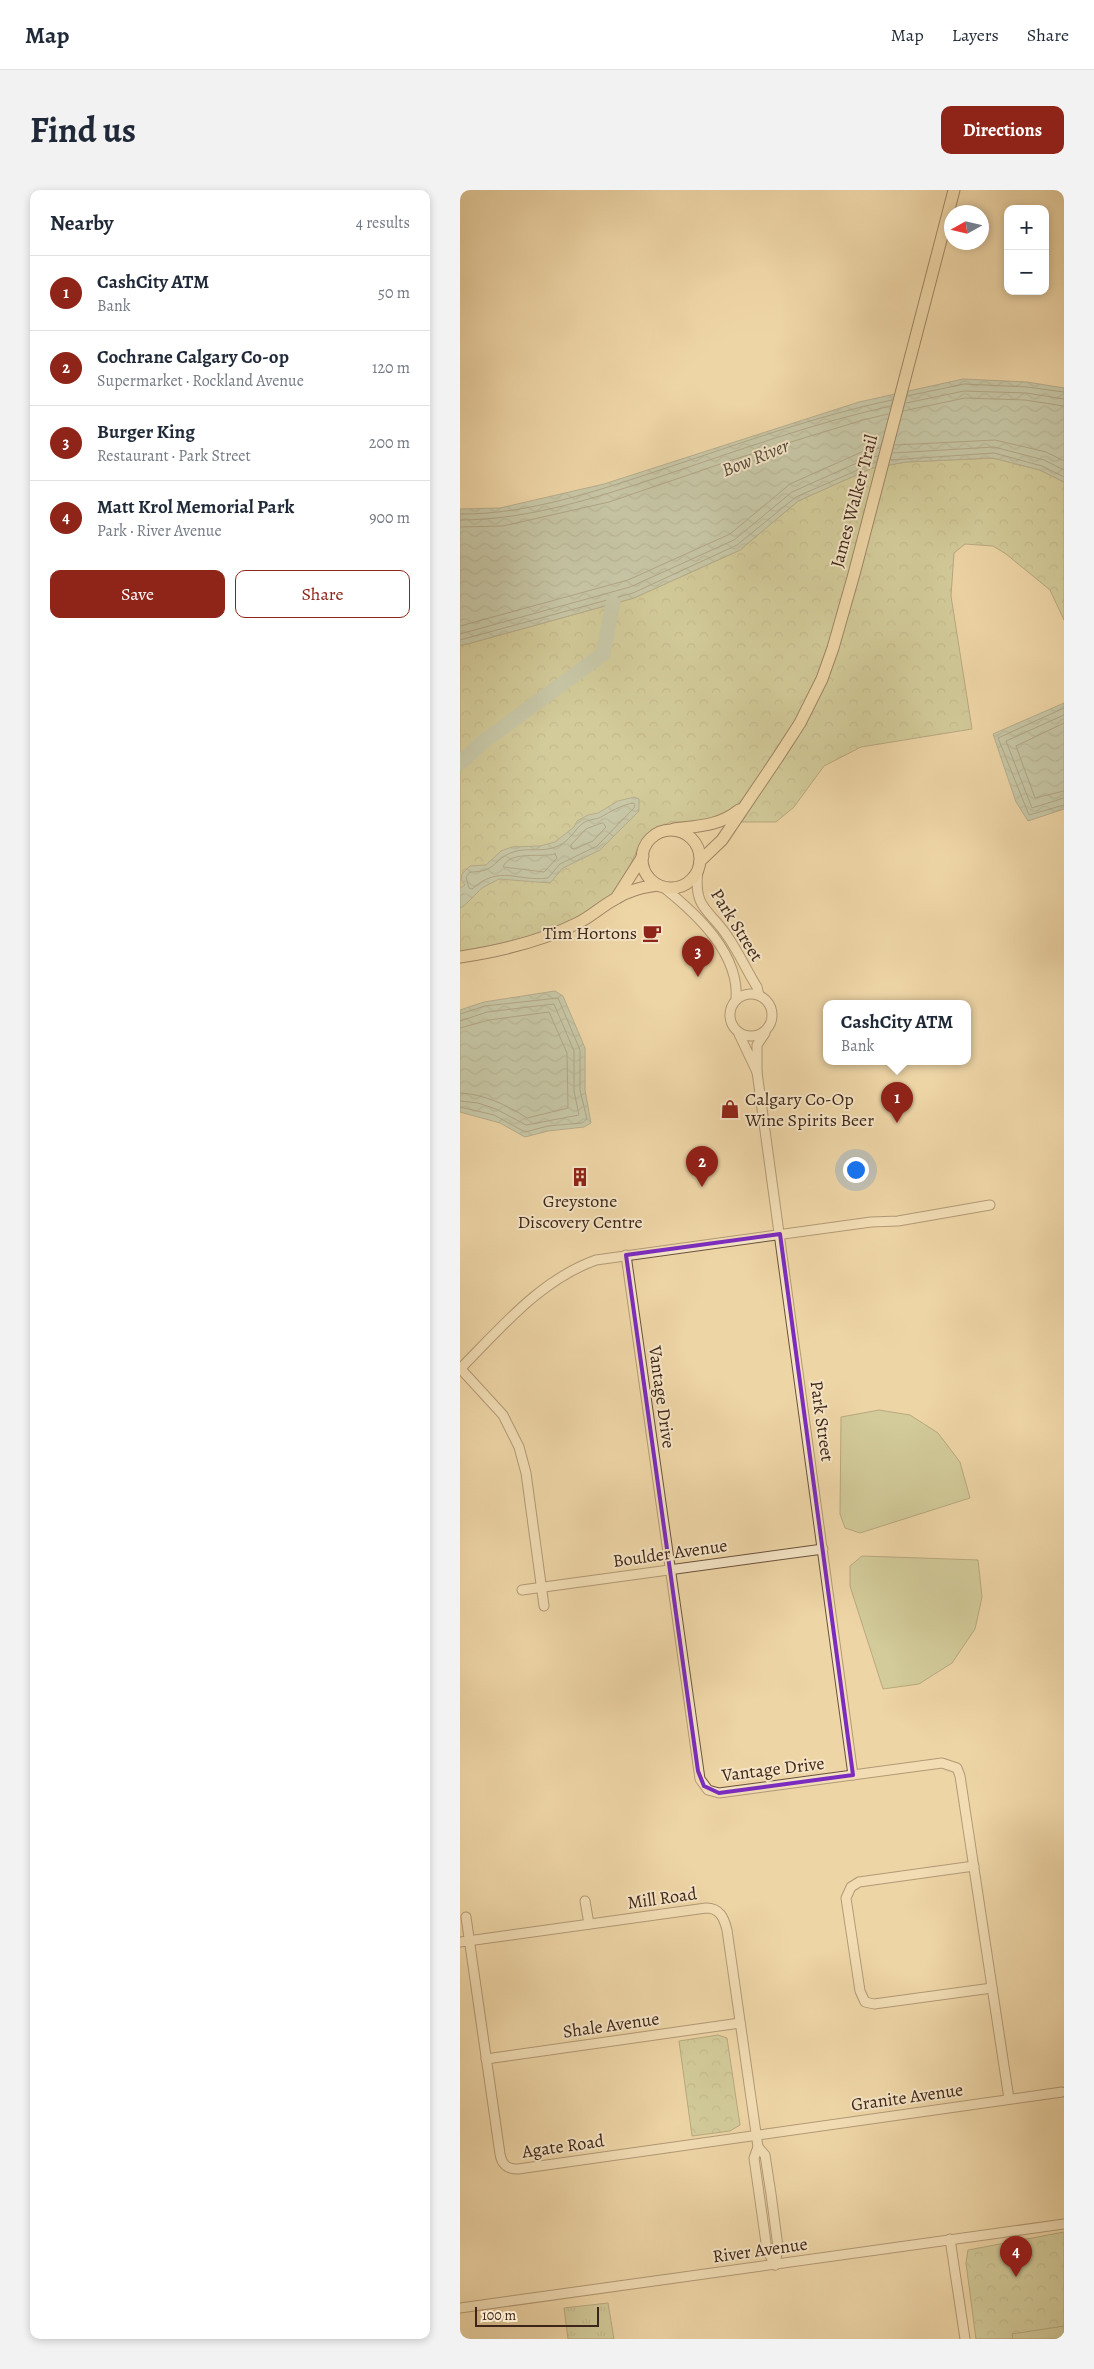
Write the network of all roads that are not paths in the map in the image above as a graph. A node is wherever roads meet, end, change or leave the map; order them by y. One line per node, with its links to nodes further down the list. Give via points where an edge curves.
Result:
1 (954, 190): 2 (main road, James Walker Trail, via 833,648 822,679 795,731)
2 (746, 804): 3 (main road, James Walker Trail, via 714,824); 5 (main road, James Walker Trail, via 722,840)
3 (671, 830): 4 (main road, via 655,835); 5 (main road, via 681,831 695,842)
4 (643, 856): 6 (main road, via 646,874); 7 (main road)
5 (699, 866): 6 (main road, via 686,884 677,888); 9 (street, Park Street, via 696,890 700,901 730,939)
6 (660, 886): 7 (main road, via 638,888); 10 (street, Park Street, via 698,920 720,946 737,982)
7 (616, 898): 8 (main road, via 599,912 561,930 496,950)
8 (460, 956)
9 (759, 995): 10 (street, via 747,994); 11 (street, via 768,1002 773,1013)
10 (736, 1000): 12 (street, via 730,1016 731,1024)
11 (765, 1032): 12 (street, via 751,1037); 13 (street, Park Street, via 758,1045)
12 (739, 1034): 13 (street, Park Street)
13 (757, 1072): 15 (street, Park Street)
14 (990, 1205): 15 (street, via 898,1221)
15 (780, 1234): 16 (street); 18 (street, Park Street)
16 (626, 1255): 17 (street, via 584,1264 552,1281); 19 (street, Vantage Drive)
17 (460, 1368): 20 (street, via 498,1409 519,1447 526,1473)
18 (823, 1549): 19 (street, Boulder Avenue); 23 (street, Park Street)
19 (670, 1570): 20 (street, Boulder Avenue); 23 (street, Vantage Drive, via 698,1771 704,1786 719,1793)
20 (541, 1588): 21 (street, Boulder Avenue); 22 (street)
21 (522, 1590)
22 (544, 1606)
23 (853, 1775): 24 (street, Vantage Drive, via 942,1763 954,1765 960,1776)
24 (974, 1866): 30 (street, Vantage Drive); 30 (street, via 859,1882 851,1887 846,1898 860,1991 865,2002 874,2004)
25 (586, 1902): 27 (street)
26 (466, 1917): 28 (street, Agate Road)
27 (589, 1924): 28 (street, Mill Road); 31 (street, Mill Road, via 706,1908 718,1911 727,1930)
28 (470, 1940): 29 (street, Mill Road); 32 (street, Agate Road)
29 (460, 1942)
30 (992, 1988): 34 (street, Vantage Drive)
31 (740, 2023): 32 (street, Shale Avenue); 35 (street, Mill Road)
32 (486, 2059): 35 (street, Agate Road, via 500,2154 502,2163 509,2168)
33 (1062, 2092): 34 (street, Granite Avenue)
34 (1009, 2099): 35 (street, Granite Avenue)
35 (756, 2135): 38 (street, Mill Road, via 758,2147 765,2155 771,2194 778,2248)
36 (1064, 2224): 37 (street, River Avenue)
37 (950, 2239): 38 (street, River Avenue); 40 (street)
38 (775, 2264): 39 (street, River Avenue)
39 (460, 2308)
40 (965, 2339)

